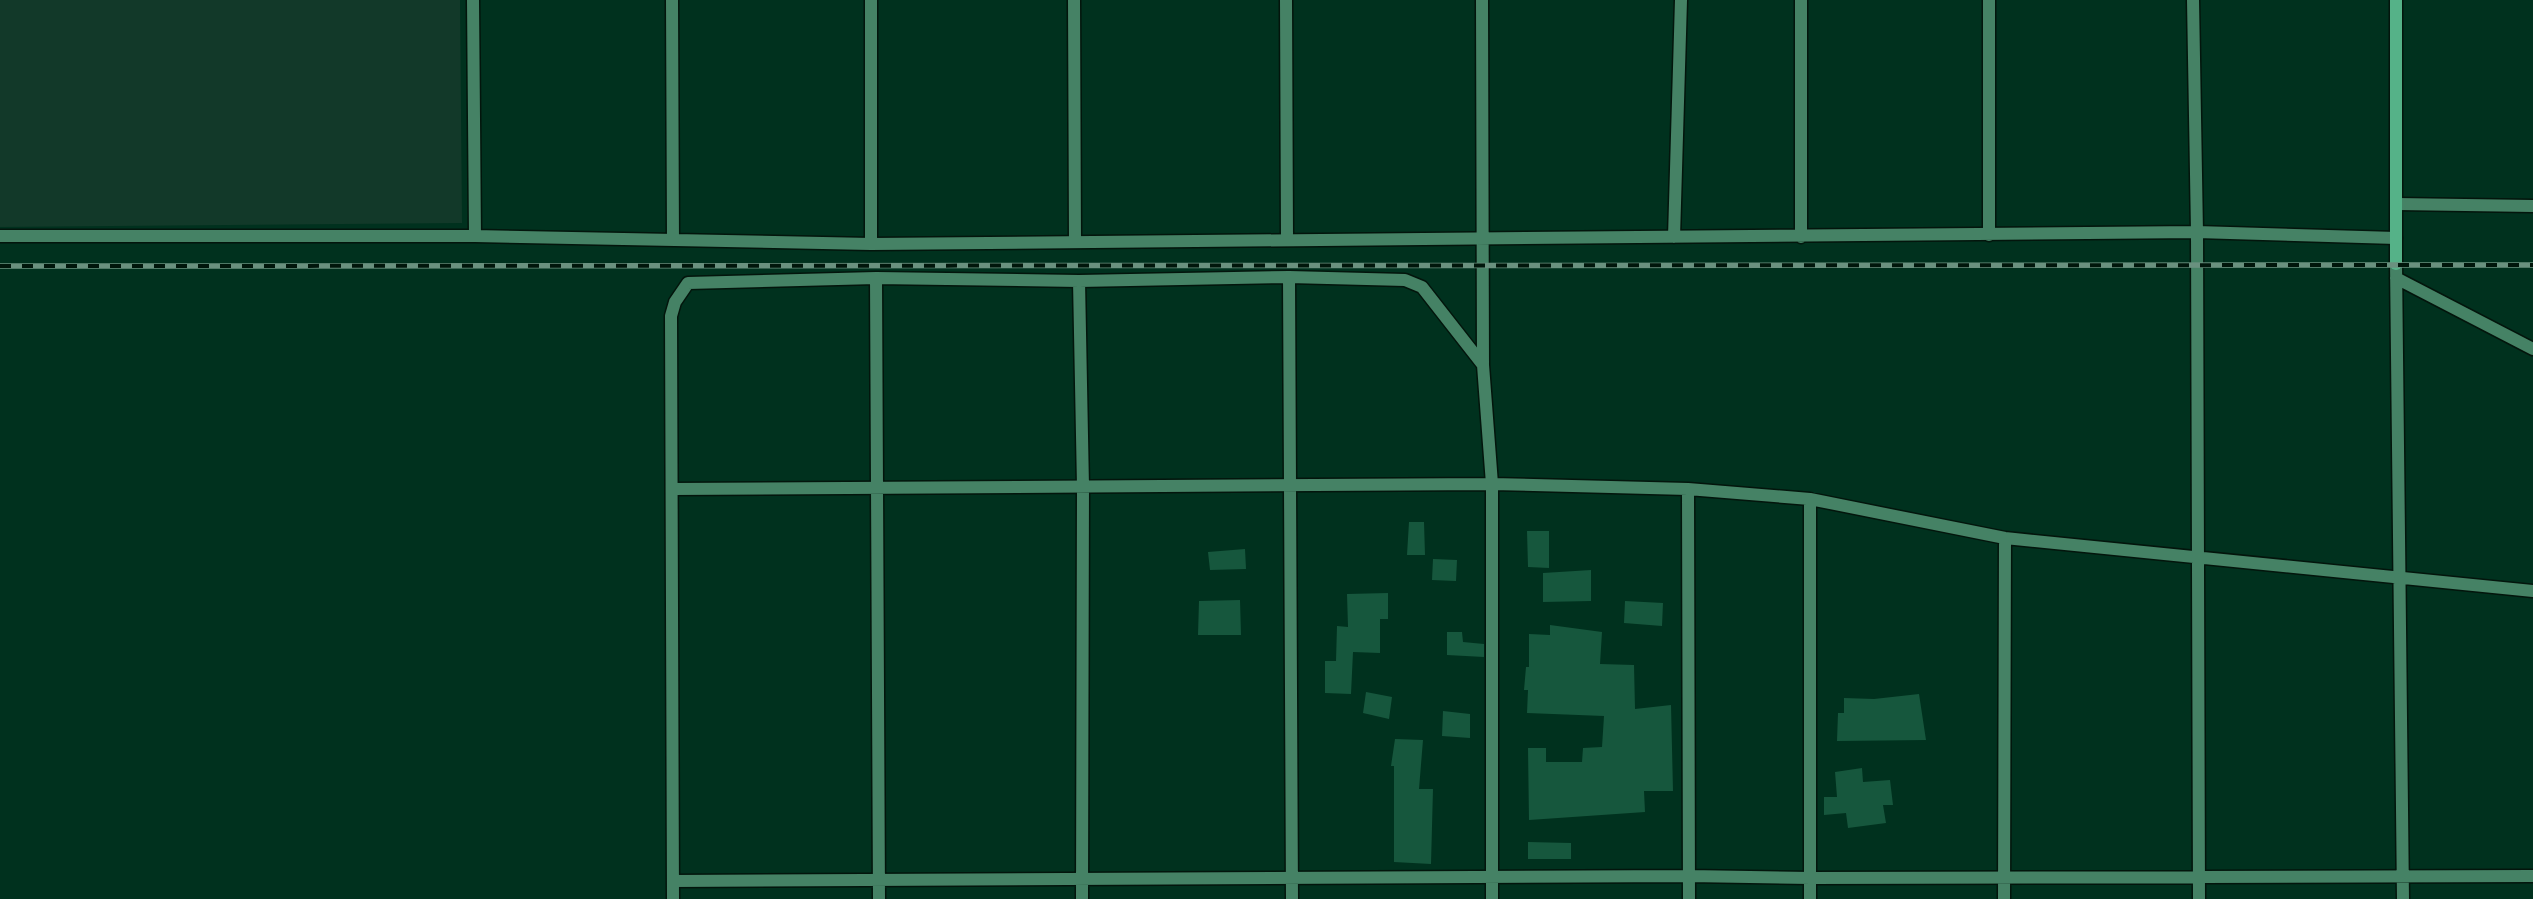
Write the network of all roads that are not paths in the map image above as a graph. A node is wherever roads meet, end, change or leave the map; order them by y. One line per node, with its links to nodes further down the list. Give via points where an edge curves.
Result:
1 (473, 0): 17 (street)
2 (672, 0): 23 (street)
3 (871, 0): 25 (street)
4 (1074, 0): 24 (street)
5 (1286, 0): 22 (street)
6 (1482, 0): 20 (street)
7 (1681, 0): 18 (street)
8 (1801, 0): 19 (street)
9 (1989, 0): 15 (street)
10 (2193, 0): 14 (street)
11 (2396, 0): 12 (main road)
12 (2397, 204): 13 (street); 21 (main road)
13 (2533, 206)
14 (2197, 232): 15 (street); 21 (street); 41 (street)
15 (1989, 235): 19 (street)
16 (0, 236): 17 (street)
17 (475, 236): 23 (street)
18 (1674, 237): 19 (street); 20 (street)
19 (1801, 237)
20 (1482, 238): 22 (street); 32 (street)
21 (2396, 238): 26 (main road)
22 (1286, 239): 24 (street)
23 (673, 240): 25 (street)
24 (1075, 242): 25 (street)
25 (872, 244)
26 (2396, 264): 29 (street)
27 (1289, 277): 30 (street); 32 (street, via 1405,280 1422,287); 34 (street)
28 (876, 278): 30 (street); 36 (street); 37 (street, via 688,283 675,302 671,316)
29 (2396, 278): 31 (street); 42 (street)
30 (1079, 281): 35 (street)
31 (2533, 349)
32 (1483, 365): 33 (street)
33 (1492, 484): 34 (street); 38 (street); 51 (street)
34 (1290, 485): 35 (street); 50 (street)
35 (1083, 487): 36 (street); 53 (street)
36 (878, 488): 37 (street); 52 (street)
37 (672, 489): 54 (street)
38 (1688, 489): 39 (street); 44 (street)
39 (1810, 499): 40 (street); 47 (street)
40 (2005, 538): 41 (street); 48 (street)
41 (2199, 558): 42 (street); 49 (street)
42 (2400, 578): 43 (street); 46 (street)
43 (2533, 592)
44 (1689, 876): 47 (street); 51 (street); 60 (street)
45 (2533, 876): 46 (street)
46 (2403, 877): 49 (street); 64 (street)
47 (1810, 878): 48 (street); 61 (street)
48 (2004, 878): 49 (street); 62 (street)
49 (2199, 878): 63 (street)
50 (1292, 879): 51 (street); 53 (street); 58 (street)
51 (1492, 879): 59 (street)
52 (879, 880): 53 (street); 54 (street); 56 (street)
53 (1082, 880): 57 (street)
54 (672, 881): 55 (street)
55 (672, 899)
56 (879, 899)
57 (1082, 899)
58 (1292, 899)
59 (1492, 899)
60 (1689, 899)
61 (1810, 899)
62 (2004, 899)
63 (2199, 899)
64 (2403, 899)

